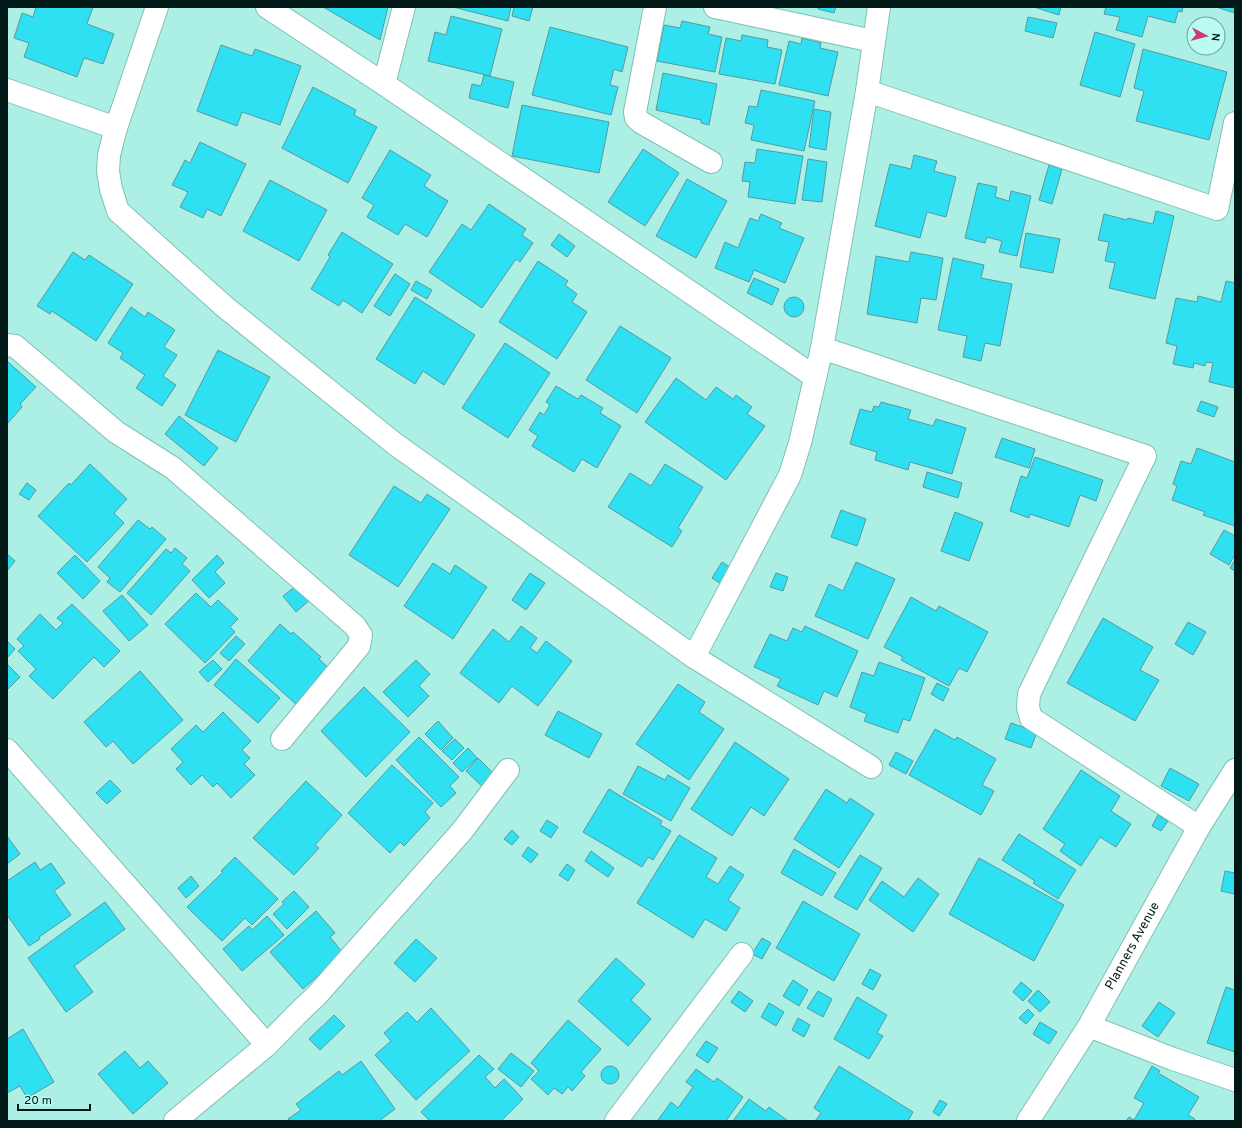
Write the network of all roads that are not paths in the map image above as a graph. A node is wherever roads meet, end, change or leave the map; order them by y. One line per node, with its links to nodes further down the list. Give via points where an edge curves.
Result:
1 (157, 7): 12 (street)
2 (267, 7): 8 (street)
3 (404, 7): 8 (street)
4 (656, 7): 13 (street, via 636,118)
5 (715, 7): 7 (street)
6 (879, 7): 7 (street)
7 (873, 41): 10 (street)
8 (384, 84): 16 (street)
9 (7, 90): 12 (street)
10 (867, 91): 11 (street, via 1217,209); 15 (street)
11 (1235, 123)
12 (116, 128): 17 (street, via 108,171 118,210 225,308 395,444)
13 (711, 162)
14 (7, 345): 18 (street, via 15,346 116,432 173,468 355,626 361,636 359,646)
15 (822, 348): 16 (street); 23 (street, via 1145,456 1029,694 1028,707 1031,718)
16 (815, 377): 17 (street, via 790,475)
17 (694, 657): 20 (street)
18 (282, 739)
19 (7, 750): 26 (street)
20 (870, 767)
21 (508, 770): 26 (street, via 462,831 317,995)
22 (1235, 770): 23 (street, Planners Avenue)
23 (1199, 827): 25 (street, Planners Avenue)
24 (742, 954): 29 (street)
25 (1089, 1026): 27 (street, via 1172,1059); 30 (street, Planners Avenue)
26 (267, 1045): 28 (street)
27 (1235, 1080)
28 (176, 1121)
29 (616, 1121)
30 (1028, 1121)

